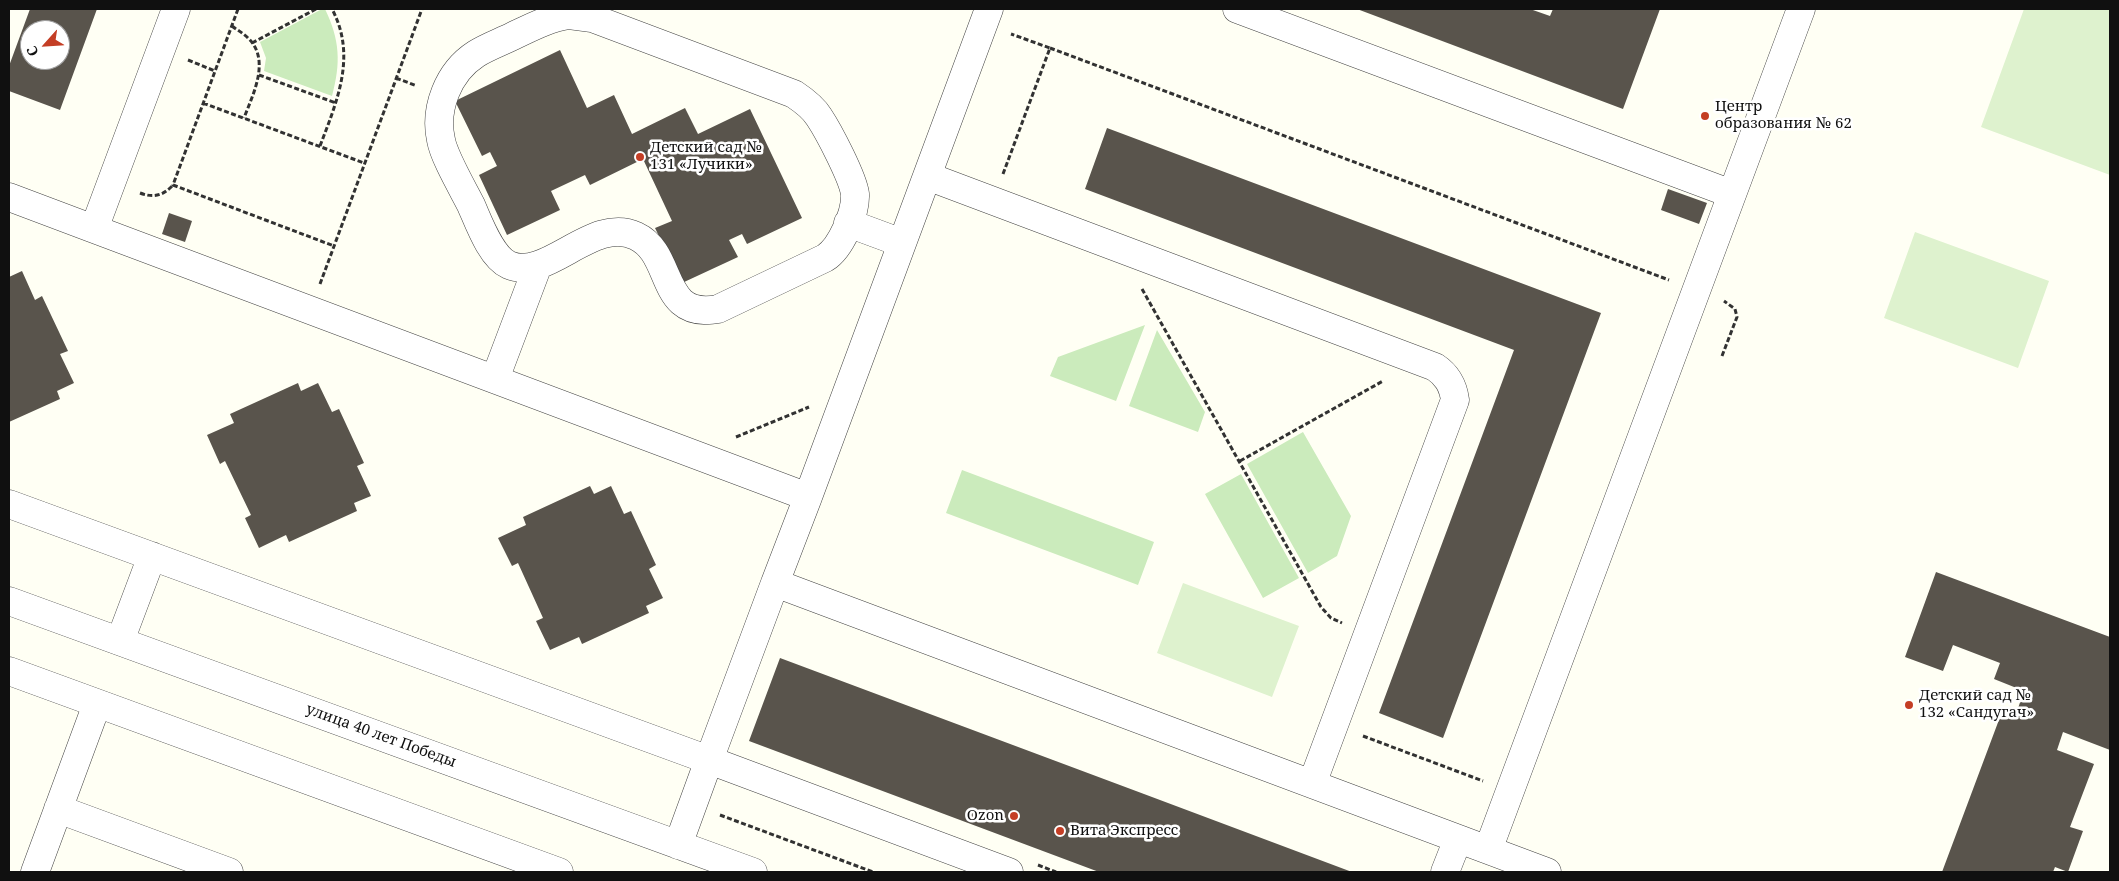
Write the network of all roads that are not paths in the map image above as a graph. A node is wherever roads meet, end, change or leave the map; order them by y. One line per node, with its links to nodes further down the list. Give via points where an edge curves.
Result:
1 (176, 9): 9 (street)
2 (1237, 9): 6 (street)
3 (1801, 9): 6 (street)
4 (986, 16): 5 (street)
5 (927, 176): 10 (street); 22 (street, via 1435,366 1450,382 1455,400)
6 (1732, 194): 26 (street)
7 (9, 197): 9 (street)
8 (848, 223): 10 (street); 11 (street, via 840,244 831,254 718,309 706,311 685,306 676,298 652,250 642,238 628,232 602,234); 11 (street, via 855,200 853,186 819,116 804,101 794,94 592,18 569,15 544,21 476,54 452,80 439,117 441,143 500,260 523,268)
9 (94, 229): 12 (street)
10 (902, 243): 13 (street)
11 (538, 265): 12 (street)
12 (495, 379): 13 (street)
13 (808, 497): 16 (street)
14 (9, 504): 15 (street)
15 (152, 556): 18 (street); 21 (street)
16 (776, 583): 21 (street); 22 (street)
17 (9, 600): 18 (street, улица 40 лет Победы)
18 (120, 641): 25 (street, улица 40 лет Победы)
19 (9, 672): 20 (street)
20 (96, 704): 23 (street); 29 (street)
21 (709, 760): 25 (street); 31 (street)
22 (1312, 784): 24 (street)
23 (58, 809): 27 (street); 28 (street)
24 (1458, 839): 26 (street); 32 (street)
25 (678, 845): 30 (street, улица 40 лет Победы)
26 (1488, 850): 33 (street)
27 (34, 872)
28 (229, 872)
29 (559, 872)
30 (753, 872)
31 (1009, 872)
32 (1445, 872)
33 (1547, 872)

